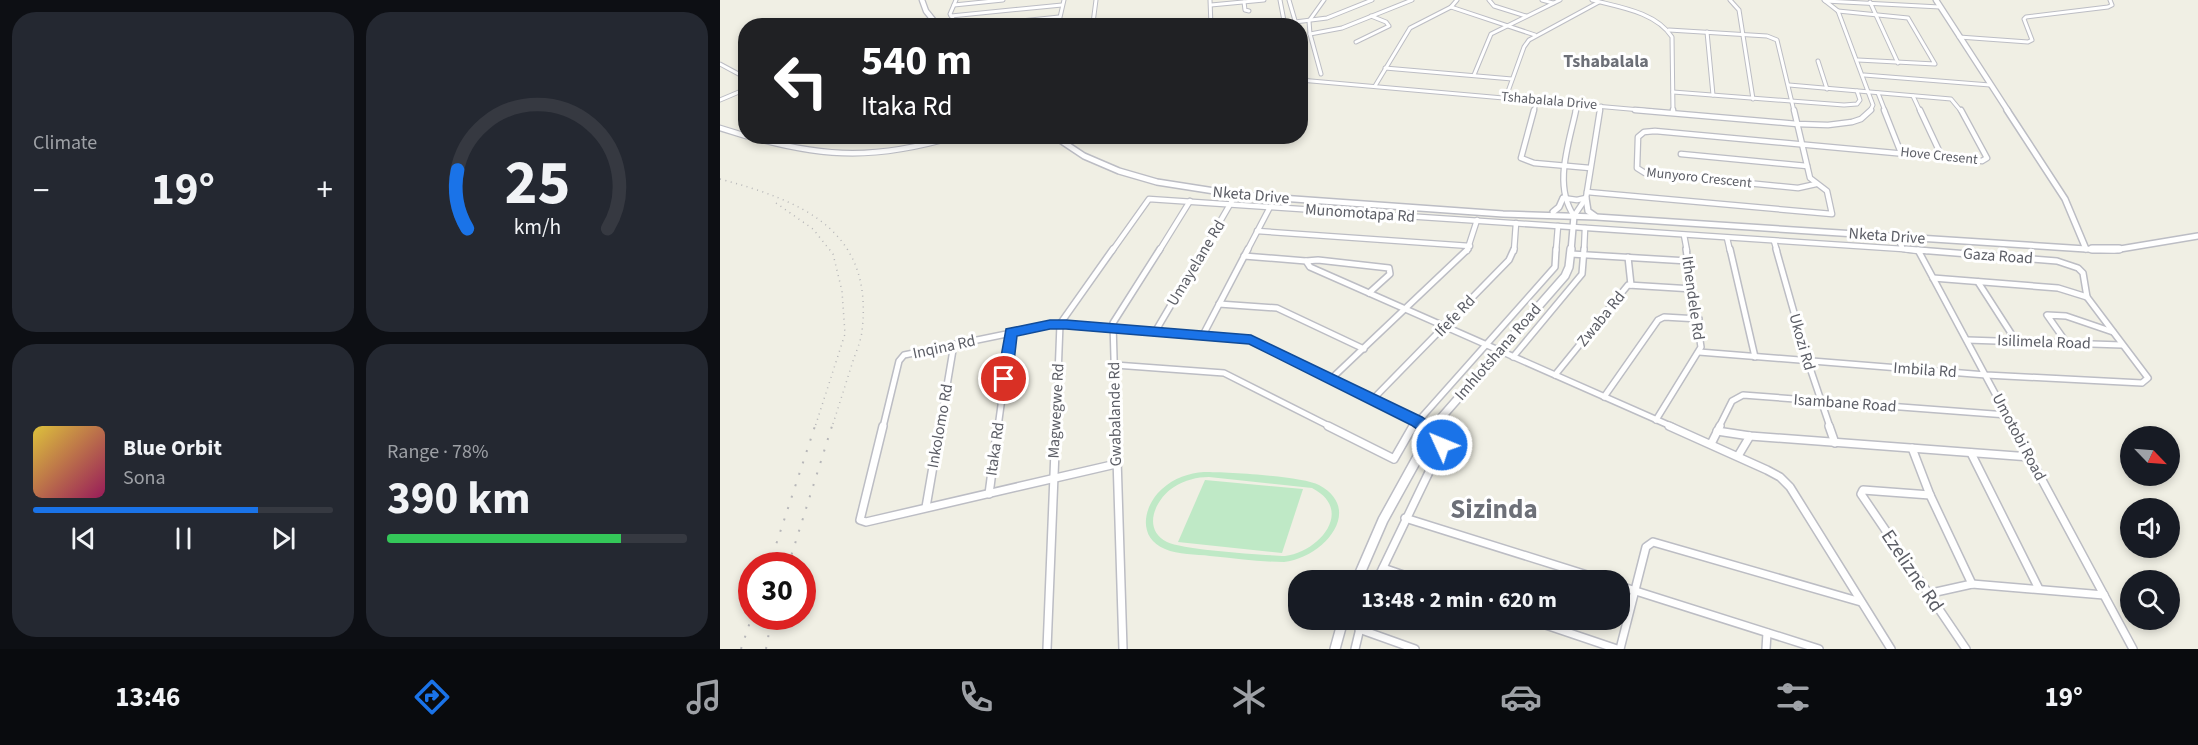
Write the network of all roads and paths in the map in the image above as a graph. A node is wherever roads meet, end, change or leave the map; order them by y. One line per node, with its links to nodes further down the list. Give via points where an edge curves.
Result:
1 (922, 0): 36 (street)
2 (1003, 0): 21 (street)
3 (1064, 0): 26 (street)
4 (1096, 0): 38 (street)
5 (1264, 0): 23 (street)
6 (1280, 0): 40 (street)
7 (1289, 0): 41 (street)
8 (1324, 0): 42 (street)
9 (1372, 0): 42 (street)
10 (1412, 0): 33 (street)
11 (1457, 0): 27 (street)
12 (1489, 0): 34 (street, via 1494,6)
13 (1542, 0): 25 (street)
14 (1560, 0): 25 (street)
15 (1592, 0): 20 (street)
16 (1730, 0): 47 (street, via 1738,7)
17 (1825, 0): 24 (street); 30 (street)
18 (1936, 0): 28 (street)
19 (2110, 0): 49 (street, via 2112,5 2108,7 2026,17 2032,40 2028,42)
20 (1600, 1): 44 (street, via 1648,17); 48 (street)
21 (955, 2): 32 (street)
22 (1211, 2): 23 (street); 39 (street)
23 (1244, 2): 29 (street, via 1245,10)
24 (1870, 2): 28 (street); 31 (street)
25 (1553, 3): 34 (street)
26 (1062, 5): 32 (street); 35 (street)
27 (1451, 7): 43 (street); 55 (street, via 1412,26)
28 (1940, 7): 49 (street)
29 (1249, 11)
30 (1838, 11): 31 (street); 51 (street)
31 (1874, 14): 53 (street); 53 (street, via 1910,19 1935,64)
32 (951, 16)
33 (1371, 16): 46 (street, via 1342,28); 50 (street, via 1389,26)
34 (1526, 16): 43 (street)
35 (1059, 17): 37 (street)
36 (932, 18)
37 (1049, 18)
38 (1094, 18)
39 (1211, 18)
40 (1283, 18)
41 (1294, 18)
42 (1309, 21): 46 (street)
43 (1506, 26): 48 (street); 58 (street, via 1488,37)
44 (1669, 30): 45 (street); 68 (street)
45 (1707, 32): 47 (street); 71 (street)
46 (1310, 34): 57 (street)
47 (1742, 34): 62 (street, via 1776,39); 74 (street)
48 (1535, 35): 60 (street, via 1524,47)
49 (1959, 38): 64 (street)
50 (1356, 42)
51 (1858, 60): 53 (street); 59 (street)
52 (1818, 61): 65 (street)
53 (1898, 63)
54 (720, 64): 56 (street)
55 (1385, 68): 58 (street); 63 (street)
56 (738, 74)
57 (1321, 74)
58 (1474, 75): 60 (street)
59 (1864, 75): 64 (street); 69 (street)
60 (1512, 79): 73 (street)
61 (1308, 80): 63 (street, Tshabalala Drive)
62 (1789, 85): 65 (street, Hove Cresent); 77 (street)
63 (1375, 86): 73 (street, Tshabalala Drive)
64 (1990, 86): 117 (street, via 2066,200)
65 (1827, 88): 66 (street, Hove Cresent)
66 (1857, 91): 69 (street, Hove Cresent); 77 (street, via 1857,104)
67 (738, 92): 75 (street)
68 (1673, 92): 71 (street); 80 (street)
69 (1870, 92): 70 (street, Hove Cresent); 81 (street, Tshabalala Drive, via 1873,108 1860,120)
70 (1878, 93): 72 (street, Hove Cresent); 88 (street)
71 (1713, 95): 74 (street)
72 (1913, 96): 90 (street); 90 (street, Hove Cresent, via 1955,102 1987,158 1982,161)
73 (1506, 98): 76 (street, Tshabalala Drive)
74 (1753, 99): 77 (street)
75 (720, 100)
76 (1537, 100): 78 (street, Tshabalala Drive); 91 (street, via 1521,158)
77 (1792, 102): 81 (street)
78 (1577, 104): 79 (street, Tshabalala Drive); 91 (street)
79 (1601, 106): 80 (street, Tshabalala Drive); 93 (street)
80 (1673, 112): 81 (street, Tshabalala Drive)
81 (1797, 124): 87 (street)
82 (720, 128): 83 (street)
83 (738, 133)
84 (773, 144): 85 (street, via 796,151 867,156)
85 (929, 144)
86 (1067, 144): 95 (street, Nketa Drive, via 1092,160 1123,171 1178,186)
87 (1802, 145): 88 (street, Hove Cresent); 92 (street); 94 (street, Munyoro Crescent, via 1648,131 1638,137 1637,168 1645,173 1798,188)
88 (1901, 153): 90 (street, Hove Cresent)
89 (1681, 154): 92 (street)
90 (1942, 157)
91 (1565, 165): 93 (street); 97 (street)
92 (1807, 166): 94 (street)
93 (1590, 168): 96 (street)
94 (1816, 184): 96 (street, via 1827,191 1832,214)
95 (1236, 194): 99 (street, Umayelane Rd); 101 (street, Nketa Drive)
96 (1586, 195): 97 (street, via 1577,200); 102 (street); 103 (street, via 1588,211)
97 (1563, 198): 101 (street); 102 (street)
98 (1190, 201): 99 (street, Munomotapa Rd); 134 (street, Munomotapa Rd, via 1148,200); 136 (street)
99 (1231, 204): 100 (street, Munomotapa Rd); 137 (street, Umayelane Rd)
100 (1270, 207): 104 (street, Munomotapa Rd); 109 (street)
101 (1552, 214): 102 (street, Nketa Drive); 107 (street)
102 (1574, 216): 103 (street, Nketa Drive); 107 (street, Imhlotshana Road)
103 (1596, 217): 112 (street, Nketa Drive)
104 (1477, 220): 105 (street, Munomotapa Rd); 115 (street)
105 (1516, 223): 106 (street, Munomotapa Rd); 135 (street, Ifefe Rd, via 1513,255)
106 (1558, 226): 107 (street, Munomotapa Rd); 145 (street, via 1555,267)
107 (1574, 227): 108 (street, Munomotapa Rd); 119 (street, Imhlotshana Road)
108 (1586, 228): 110 (street, Munomotapa Rd); 120 (street)
109 (1257, 231): 115 (street); 121 (street)
110 (1684, 235): 113 (street, Munomotapa Rd); 124 (street, Ithendele Rd)
111 (2198, 236): 117 (street, Nketa Drive, via 2114,250)
112 (1897, 237): 116 (street); 117 (street, Nketa Drive)
113 (1727, 238): 114 (street, Munomotapa Rd); 151 (street)
114 (1774, 241): 116 (street, Munomotapa Rd); 152 (street, Ukozi Rd)
115 (1470, 246): 132 (street)
116 (1903, 249): 118 (street)
117 (2086, 249)
118 (1918, 250): 125 (street, Umotobi Road); 130 (street, Gaza Road, via 2057,261 2078,268)
119 (1571, 254): 120 (street); 148 (street, Imhlotshana Road, via 1565,276)
120 (1585, 254): 122 (street); 150 (street, via 1581,277)
121 (1244, 256): 123 (street); 131 (street)
122 (1628, 257): 124 (street); 127 (street)
123 (1306, 261): 129 (street, via 1310,267); 129 (street, via 1389,267 1390,274)
124 (1688, 261): 128 (street, Ithendele Rd)
125 (1933, 278): 126 (street); 141 (street, Umotobi Road)
126 (1978, 282): 130 (street, via 2058,288); 142 (street)
127 (1631, 285): 128 (street, Zwaba Rd); 154 (street, Zwaba Rd)
128 (1693, 289): 133 (street, Ithendele Rd)
129 (1369, 293): 132 (street)
130 (2087, 297): 138 (street)
131 (1220, 304): 140 (street); 147 (street, via 1277,308)
132 (1406, 309): 135 (street); 147 (street)
133 (1699, 319): 149 (street, Ithendele Rd); 157 (street, via 1658,320)
134 (1060, 324): 136 (street, Inqina Rd); 139 (street, Inqina Rd); 173 (street, Magwegwe Rd)
135 (1446, 327): 145 (street); 158 (street, Ifefe Rd)
136 (1112, 328): 137 (street, Inqina Rd); 153 (street, Gwabalande Rd)
137 (1155, 332): 140 (street, Inqina Rd)
138 (2113, 332): 143 (street, via 2066,316 2047,315); 146 (street)
139 (1011, 333): 144 (street, Inqina Rd); 174 (street, Itaka Rd)
140 (1203, 335): 156 (street, Inqina Rd, via 1258,341)
141 (1967, 340): 142 (street, Isilimela Road); 155 (street, Umotobi Road)
142 (2016, 341): 143 (street, Isilimela Road)
143 (2066, 342): 146 (street, Isilimela Road)
144 (954, 344): 176 (street, Inkolomo Rd); 176 (street, Inqina Rd, via 906,354 900,359 860,518 866,522)
145 (1486, 345): 148 (street); 162 (street)
146 (2122, 345): 155 (street, Imbila Rd, via 2148,378 2142,383)
147 (1364, 348): 156 (street)
148 (1499, 351): 150 (street); 163 (street, Imhlotshana Road)
149 (1699, 352): 151 (street, Imbila Rd); 161 (street, Ithendele Rd)
150 (1513, 357): 154 (street)
151 (1755, 357): 152 (street, Imbila Rd)
152 (1808, 362): 155 (street, Imbila Rd); 159 (street, Ukozi Rd)
153 (1115, 365): 162 (street, via 1224,373 1394,459); 172 (street, Gwabalande Rd)
154 (1556, 375): 157 (street)
155 (1986, 375): 160 (street, Umotobi Road)
156 (1332, 378): 158 (street, Inqina Rd)
157 (1604, 397): 161 (street)
158 (1373, 399): 162 (street, Inqina Rd)
159 (1821, 402): 160 (street, Isambane Road); 164 (street, Isambane Road, via 1737,397); 166 (street, Ukozi Rd)
160 (2007, 415): 171 (street, Umotobi Road)
161 (1656, 420): 167 (street)
162 (1416, 421): 163 (street, Inqina Rd)
163 (1430, 431): 177 (street, via 1441,438 1442,445); 179 (street, Imhlotshana Road)
164 (1717, 431): 165 (street); 167 (street, Isambane Road)
165 (1750, 436): 166 (street); 170 (street)
166 (1835, 443): 168 (street)
167 (1711, 444): 170 (street)
168 (1912, 448): 169 (street); 175 (street)
169 (1971, 453): 171 (street); 184 (street)
170 (1738, 456): 188 (street, via 1780,477 1790,487)
171 (2030, 457): 187 (street, Umotobi Road)
172 (1116, 464): 173 (street, Inqina Rd); 195 (street, Gwabalande Rd)
173 (1053, 479): 174 (street, Inqina Rd); 194 (street, Magwegwe Rd)
174 (989, 494): 176 (street, Inqina Rd)
175 (1930, 495): 182 (street); 186 (street, Ezelizne Rd, via 1861,491)
176 (926, 507)
177 (1405, 518): 178 (street); 181 (street)
178 (1383, 568): 180 (street)
179 (1361, 570)
180 (1389, 570)
181 (1571, 570)
182 (1972, 584): 184 (street); 186 (street)
183 (1630, 589): 185 (street)
184 (2039, 589): 187 (street)
185 (1635, 591): 188 (street, via 1646,547 1653,542); 193 (street); 199 (street)
186 (1927, 594): 203 (street, Ezelizne Rd)
187 (2104, 595): 204 (street, Umotobi Road)
188 (1862, 602): 202 (street)
189 (1341, 630): 196 (street)
190 (1359, 630): 197 (street)
191 (1362, 630): 198 (street)
192 (1561, 630): 199 (street)
193 (1767, 633): 200 (street); 201 (street)
194 (1047, 649)
195 (1123, 649)
196 (1335, 649)
197 (1355, 649)
198 (1415, 649)
199 (1618, 649)
200 (1766, 649)
201 (1819, 649)
202 (1892, 649)
203 (1966, 649)
204 (2133, 649)

